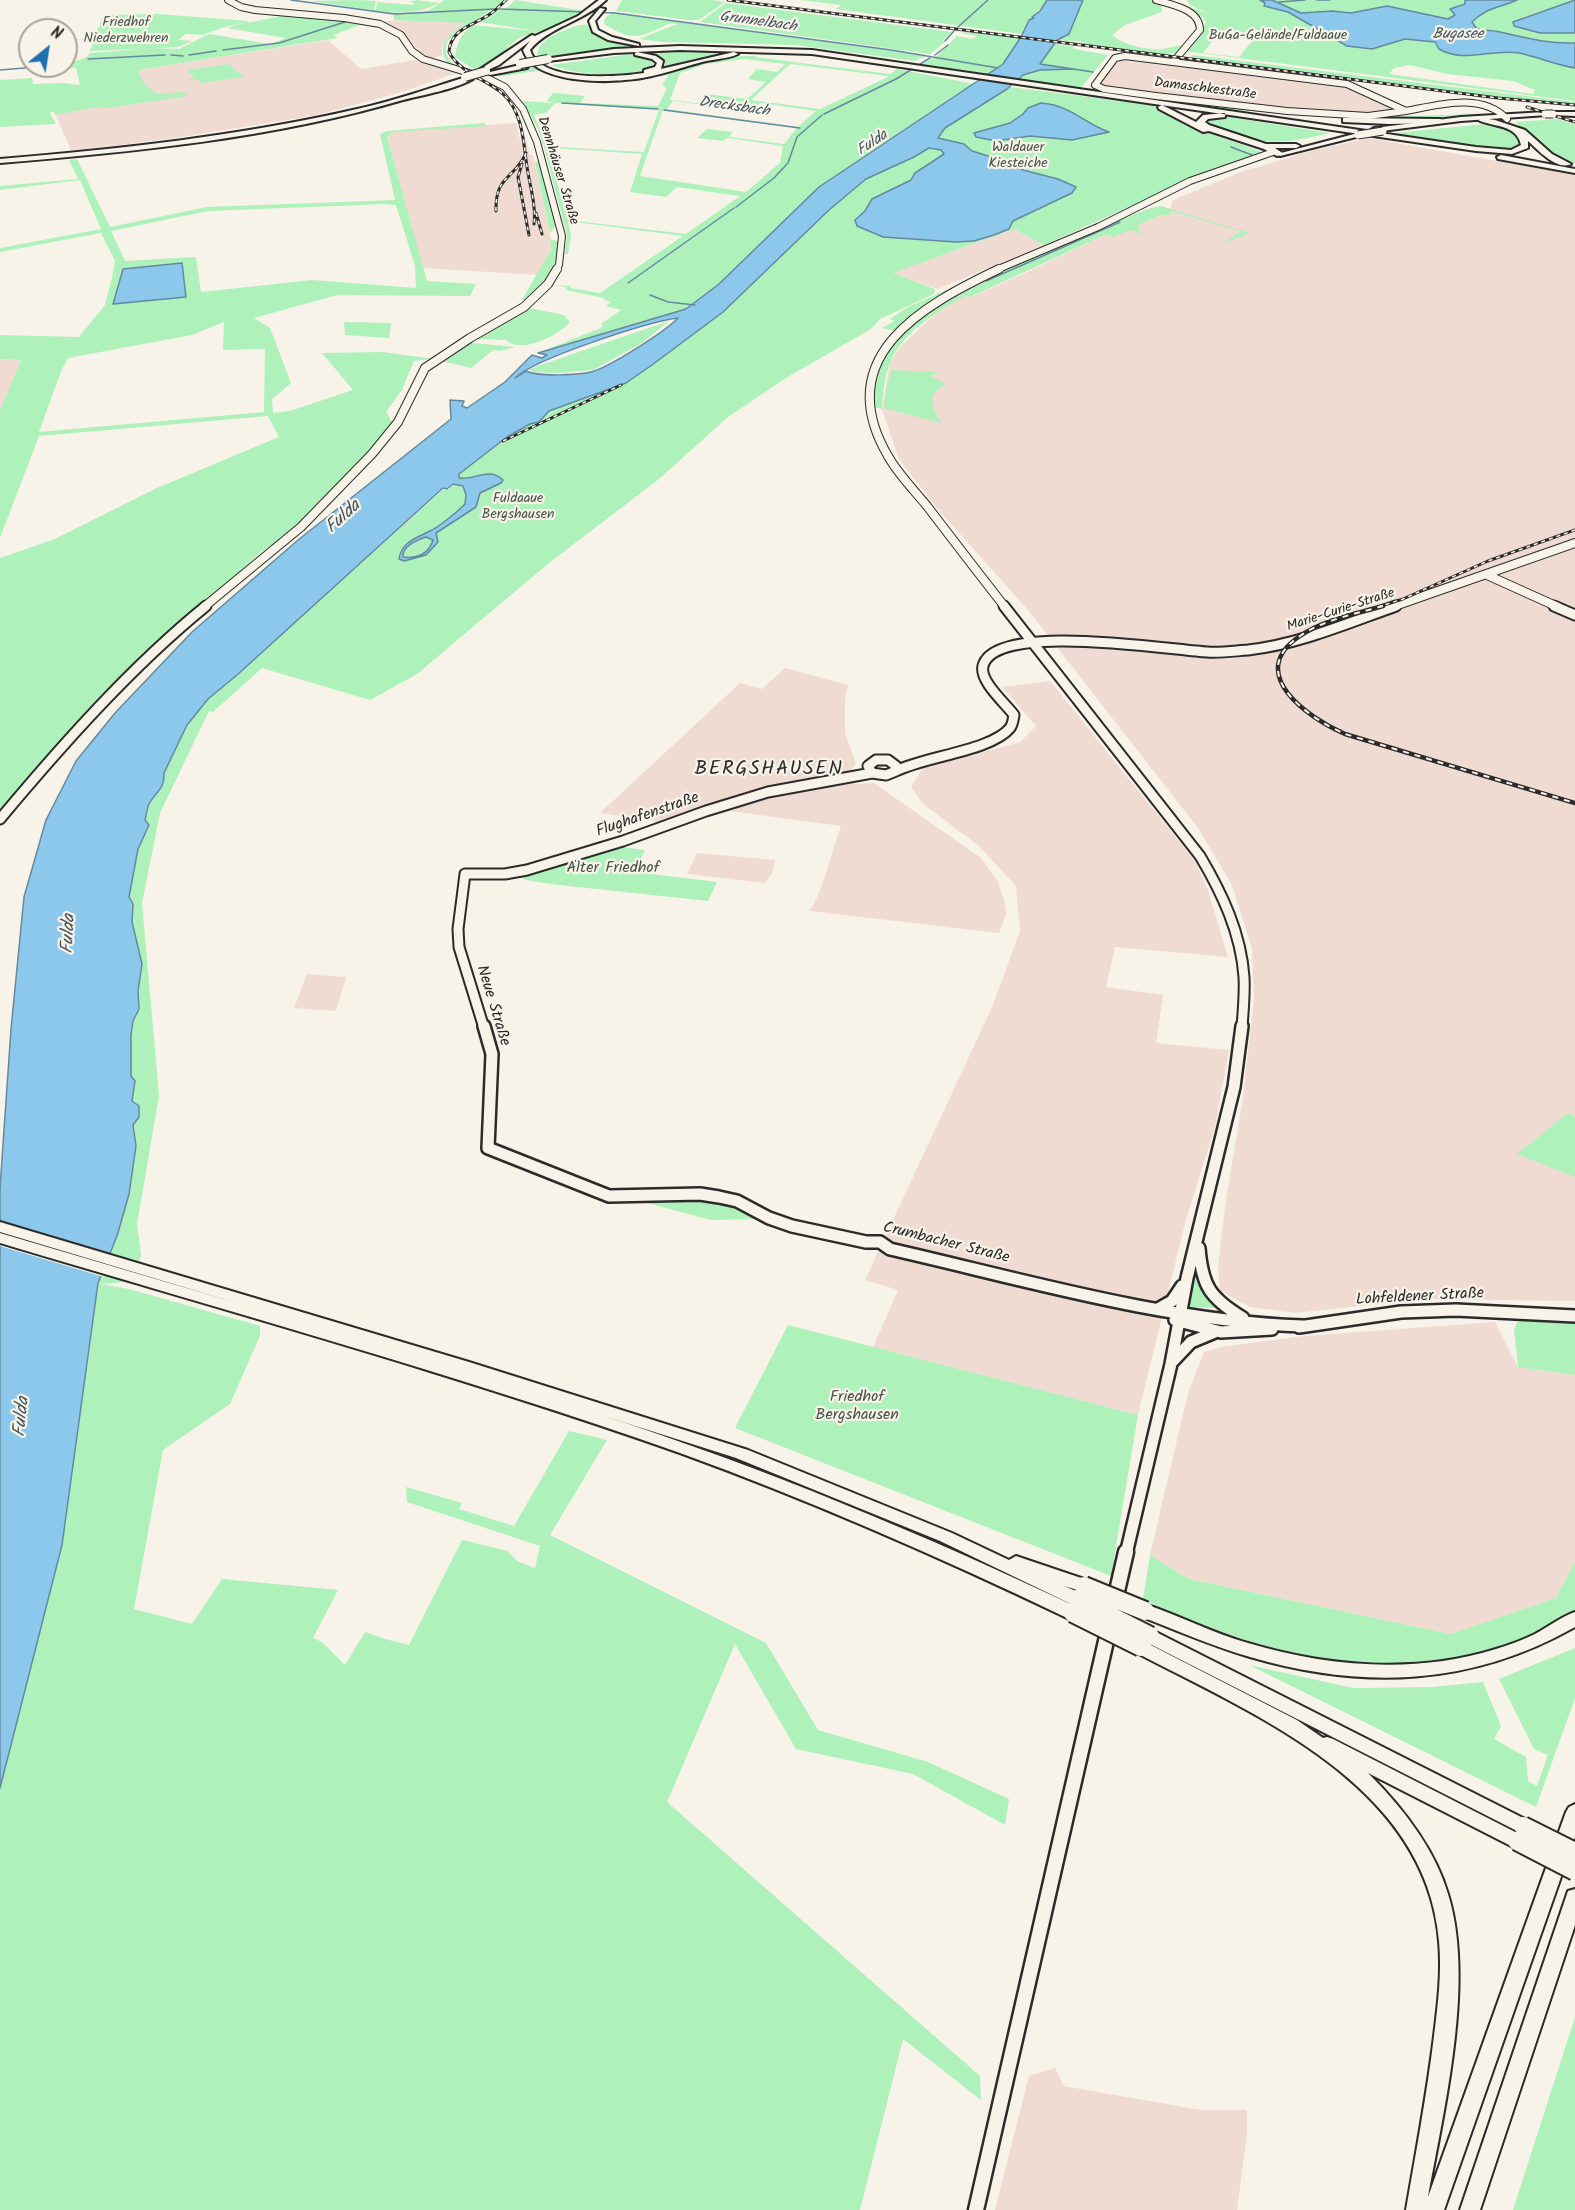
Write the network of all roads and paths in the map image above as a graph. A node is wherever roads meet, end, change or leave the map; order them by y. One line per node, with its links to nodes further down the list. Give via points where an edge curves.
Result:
1 (228, 0): 43 (street, Dennhäuser Straße, via 255,10 381,24 401,35 423,59 505,87 530,122 562,236 559,265 541,292 524,307 425,368 399,422 372,454 301,527 192,617 132,675 46,764)
2 (607, 0): 4 (highway)
3 (1156, 0): 10 (street, Damaschkestraße, via 1189,12 1201,23 1200,30)
4 (596, 11): 5 (highway); 6 (highway, via 592,27 610,39); 8 (highway, via 539,39 532,47 532,56 552,69 589,76 640,74 661,64 650,56)
5 (562, 26): 7 (highway, via 531,41 526,53 543,68 579,77 632,77 720,56); 12 (highway, via 526,39)
6 (684, 47): 9 (highway); 11 (highway, via 781,50)
7 (793, 53): 8 (highway, via 687,49); 11 (highway)
8 (611, 54): 9 (highway)
9 (549, 60): 12 (highway, bridge)
10 (1174, 61): 16 (street, Damaschkestraße, via 1347,84); 16 (street, Damaschkestraße, via 1118,56 1095,86 1259,109 1364,115)
11 (892, 65): 13 (highway)
12 (486, 72): 28 (highway, bridge, via 375,107 308,122 201,140)
13 (1087, 93): 14 (highway); 15 (highway)
14 (1136, 101): 20 (highway); 24 (highway, via 1168,109 1199,127)
15 (1205, 108): 22 (highway, via 1359,121); 23 (highway)
16 (1407, 112): 17 (street, Damaschkestraße, via 1454,103 1484,105)
17 (1502, 115): 18 (main road); 18 (main road); 21 (main road); 22 (main road); 29 (highway, via 1546,153)
18 (1553, 115): 19 (main road)
19 (1575, 115)
20 (1269, 119): 24 (highway, via 1219,115 1200,121 1206,128); 29 (highway)
21 (1482, 120): 23 (highway, via 1505,124 1524,140 1525,146 1504,152); 26 (main road, bridge, via 1358,135)
22 (1440, 121): 25 (main road, bridge)
23 (1448, 145): 29 (highway)
24 (1258, 146): 25 (highway); 26 (highway); 27 (highway, via 1263,151)
25 (1296, 146): 26 (main road)
26 (1277, 153): 27 (street); 30 (street, via 1197,182 1138,212)
27 (1261, 156): 30 (street, via 1179,186)
28 (0, 160)
29 (1575, 169)
30 (1098, 226): 36 (street, via 939,301 900,331 881,354 871,376 871,416 888,457)
31 (1575, 543): 32 (street, Marie-Curie-Straße)
32 (1487, 575): 33 (street, Marie-Curie-Straße); 34 (street)
33 (1470, 581): 34 (street); 37 (street, Marie-Curie-Straße, via 1309,638 1258,649 1190,651)
34 (1506, 583): 35 (street)
35 (1575, 615)
36 (1018, 622): 38 (street); 39 (street, via 1016,638)
37 (1068, 640): 38 (street, Marie-Curie-Straße); 40 (street, via 1050,649)
38 (1034, 643): 39 (street); 40 (street)
39 (1009, 647): 41 (street, via 987,657 983,667 988,681 1014,715 1013,729 1004,736)
40 (1051, 664): 48 (street, via 1200,856 1229,912 1244,977 1245,1009 1234,1087)
41 (894, 766): 42 (street, via 886,775); 42 (street, via 876,760 869,764)
42 (870, 771): 44 (street, Flughafenstraße, via 768,792 544,865 505,874)
43 (0, 819)
44 (465, 874): 45 (street, Neue Straße, via 459,947 492,1054)
45 (488, 1148): 50 (street, Crumbacher Straße, via 609,1196 719,1197 792,1226 880,1242 890,1249)
46 (0, 1227): 58 (highway)
47 (0, 1238): 58 (highway)
48 (1198, 1238): 49 (street); 54 (street, via 1205,1287 1225,1308)
49 (1187, 1278): 51 (street, via 1172,1301); 52 (street)
50 (1123, 1304): 51 (street, Crumbacher Straße); 52 (street, Crumbacher Straße)
51 (1158, 1309): 52 (street, Crumbacher Straße)
52 (1180, 1317): 54 (street, Lohfeldener Straße); 56 (street, Lohfeldener Straße); 57 (street)
53 (1575, 1317): 55 (street, Lohfeldener Straße, via 1456,1310 1401,1312)
54 (1255, 1322): 55 (street, Lohfeldener Straße)
55 (1303, 1326): 56 (street, Lohfeldener Straße)
56 (1221, 1332): 57 (street, via 1197,1337)
57 (1171, 1364): 68 (street)
58 (460, 1371): 59 (highway, via 792,1490 939,1550); 59 (highway, via 742,1454 946,1537)
59 (1078, 1600): 60 (highway, bridge, via 1145,1611 1281,1659 1383,1671 1427,1669 1484,1659 1537,1641); 61 (highway, bridge)
60 (1575, 1619)
61 (1146, 1642): 62 (highway); 64 (highway)
62 (1285, 1722): 64 (highway); 69 (highway, via 1335,1757 1390,1809 1415,1846 1443,1907 1451,1972 1440,2070)
63 (1575, 1812): 70 (highway)
64 (1520, 1833): 65 (highway, bridge); 66 (highway, bridge)
65 (1575, 1852)
66 (1575, 1871)
67 (1575, 1897): 71 (highway)
68 (976, 2210)
69 (1416, 2210)
70 (1434, 2210)
71 (1470, 2210)

